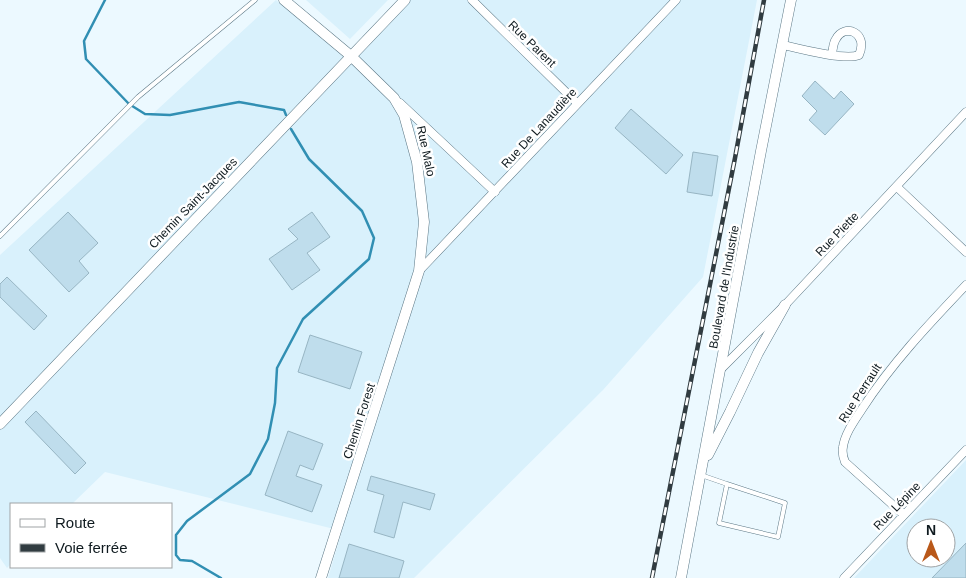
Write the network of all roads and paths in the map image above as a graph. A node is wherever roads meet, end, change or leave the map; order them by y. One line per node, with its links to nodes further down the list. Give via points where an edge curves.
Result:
1 (255, 0): 15 (lane, via 138,97)
2 (284, 0): 9 (street, Rue Malo)
3 (405, 0): 9 (street, Chemin Saint-Jacques)
4 (472, 0): 11 (street, Rue Parent)
5 (676, 0): 11 (street, Rue De Lanaudière)
6 (791, 3): 7 (street, Boulevard de l'Industrie)
7 (782, 46): 8 (street); 20 (street, Boulevard de l'Industrie)
8 (832, 54): 8 (street, via 852,58 859,55 862,41 858,34 843,32 836,37)
9 (351, 56): 10 (street, Rue Malo); 21 (street, Chemin Saint-Jacques)
10 (394, 98): 14 (street); 17 (street, Rue Malo, via 407,124 420,183 424,222)
11 (577, 104): 14 (street, Rue De Lanaudière)
12 (966, 112): 13 (street, Rue Piette)
13 (897, 187): 16 (street); 19 (street, Rue Piette)
14 (495, 192): 17 (street, Rue De Lanaudière)
15 (0, 236)
16 (966, 252)
17 (419, 272): 26 (street, Chemin Forest)
18 (966, 285): 25 (street, Rue Perrault, via 890,368 852,425 843,446 845,462)
19 (785, 304): 20 (street, Rue Piette); 23 (street)
20 (721, 369): 23 (street, Boulevard de l'Industrie)
21 (0, 424)
22 (966, 450): 25 (street, Rue Lépine)
23 (702, 470): 24 (lane); 27 (street, Boulevard de l'Industrie)
24 (727, 484): 24 (lane, via 719,523 778,537 785,503)
25 (904, 515): 28 (street, Rue Lépine)
26 (321, 578)
27 (681, 578)
28 (844, 578)

